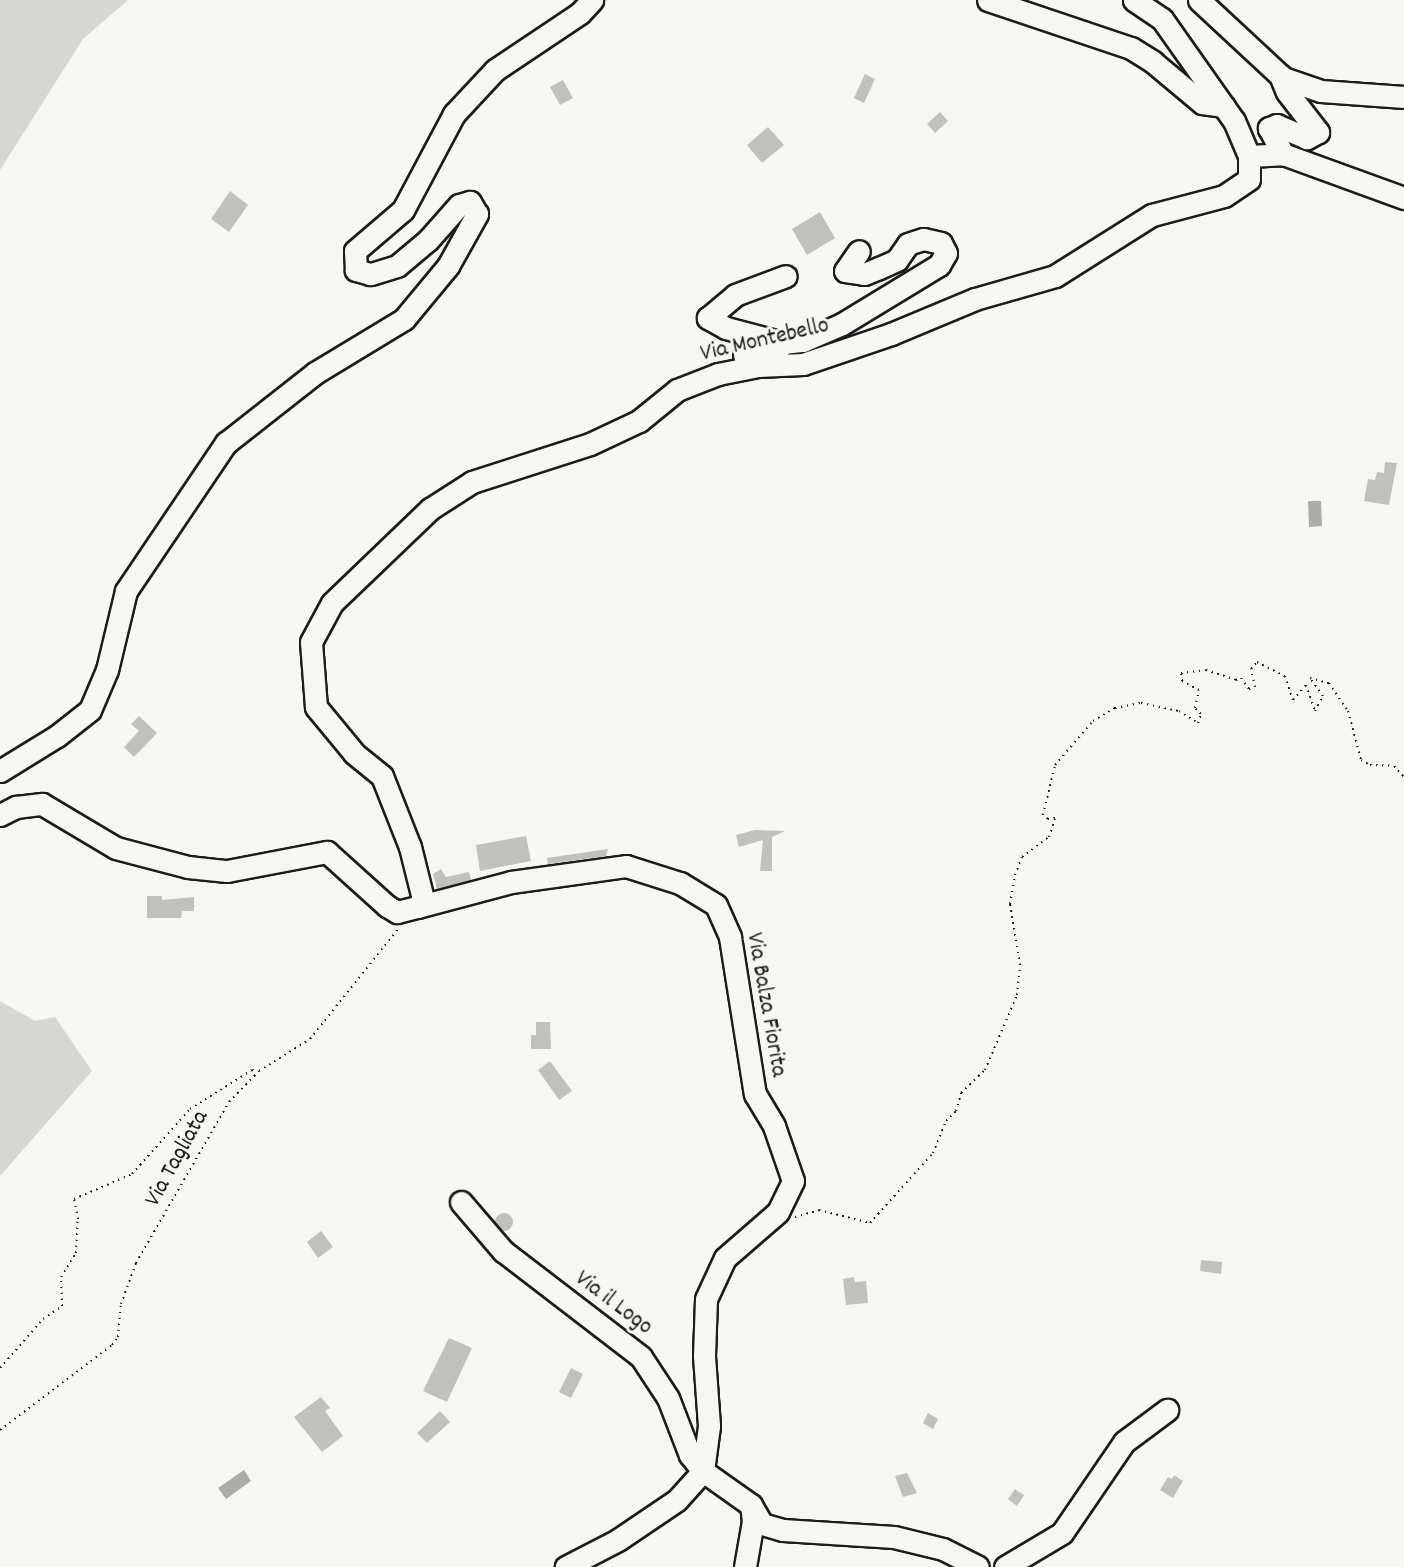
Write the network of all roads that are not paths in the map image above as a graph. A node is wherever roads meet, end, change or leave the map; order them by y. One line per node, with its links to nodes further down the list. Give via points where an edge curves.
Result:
1 (592, 0): 15 (street, via 580,13 495,70 454,114 403,210 355,251 356,270 370,274 397,266 459,205 470,202 477,214 448,266 404,319 315,373 226,443 126,591 107,670 90,710 57,736)
2 (988, 0): 7 (street, via 1131,48 1154,62 1202,103)
3 (1134, 0): 7 (street, via 1162,19)
4 (1199, 0): 5 (street)
5 (1280, 75): 6 (street, via 1321,91); 8 (street, via 1287,92 1318,132 1307,138 1277,125 1269,128)
6 (1404, 97)
7 (1224, 106): 9 (street)
8 (1283, 154): 9 (street); 10 (street)
9 (1249, 156): 14 (street, Via Montebello, via 1249,179 1224,196 1152,215 1055,276 975,299 891,334 803,364 718,374)
10 (1404, 198)
11 (859, 251): 13 (street, via 845,271 864,274 879,268 897,260 908,244 923,239 941,243 946,253 939,265 842,324 803,341)
12 (786, 276): 13 (street, via 735,295 708,318 726,328)
13 (783, 343): 14 (street, via 777,350 725,358 701,368)
14 (677, 390): 17 (street, Via Montebello, via 639,421 590,444 472,482 430,509 332,603 311,642 316,707 354,753 382,776 394,801)
15 (0, 771)
16 (0, 815): 17 (street, via 16,807 42,804 116,848 198,868 227,871 327,852 342,861 387,906 397,912)
17 (416, 906): 20 (street, Via Balza Fiorita, via 511,882 626,866 672,880 716,905 730,937 755,1094 774,1126 793,1181 778,1212 725,1258 705,1299 704,1356 710,1426)
18 (461, 1202): 20 (street, Via il Logo, via 503,1251 622,1338 641,1357 668,1398 690,1455)
19 (1167, 1410): 25 (street, via 1124,1442 1062,1533)
20 (703, 1471): 21 (street); 22 (street, via 677,1500 618,1540)
21 (750, 1504): 23 (street, via 753,1521); 24 (street, via 762,1524 783,1530 894,1537 943,1549)
22 (566, 1567)
23 (745, 1567)
24 (978, 1567)
25 (1005, 1567)

